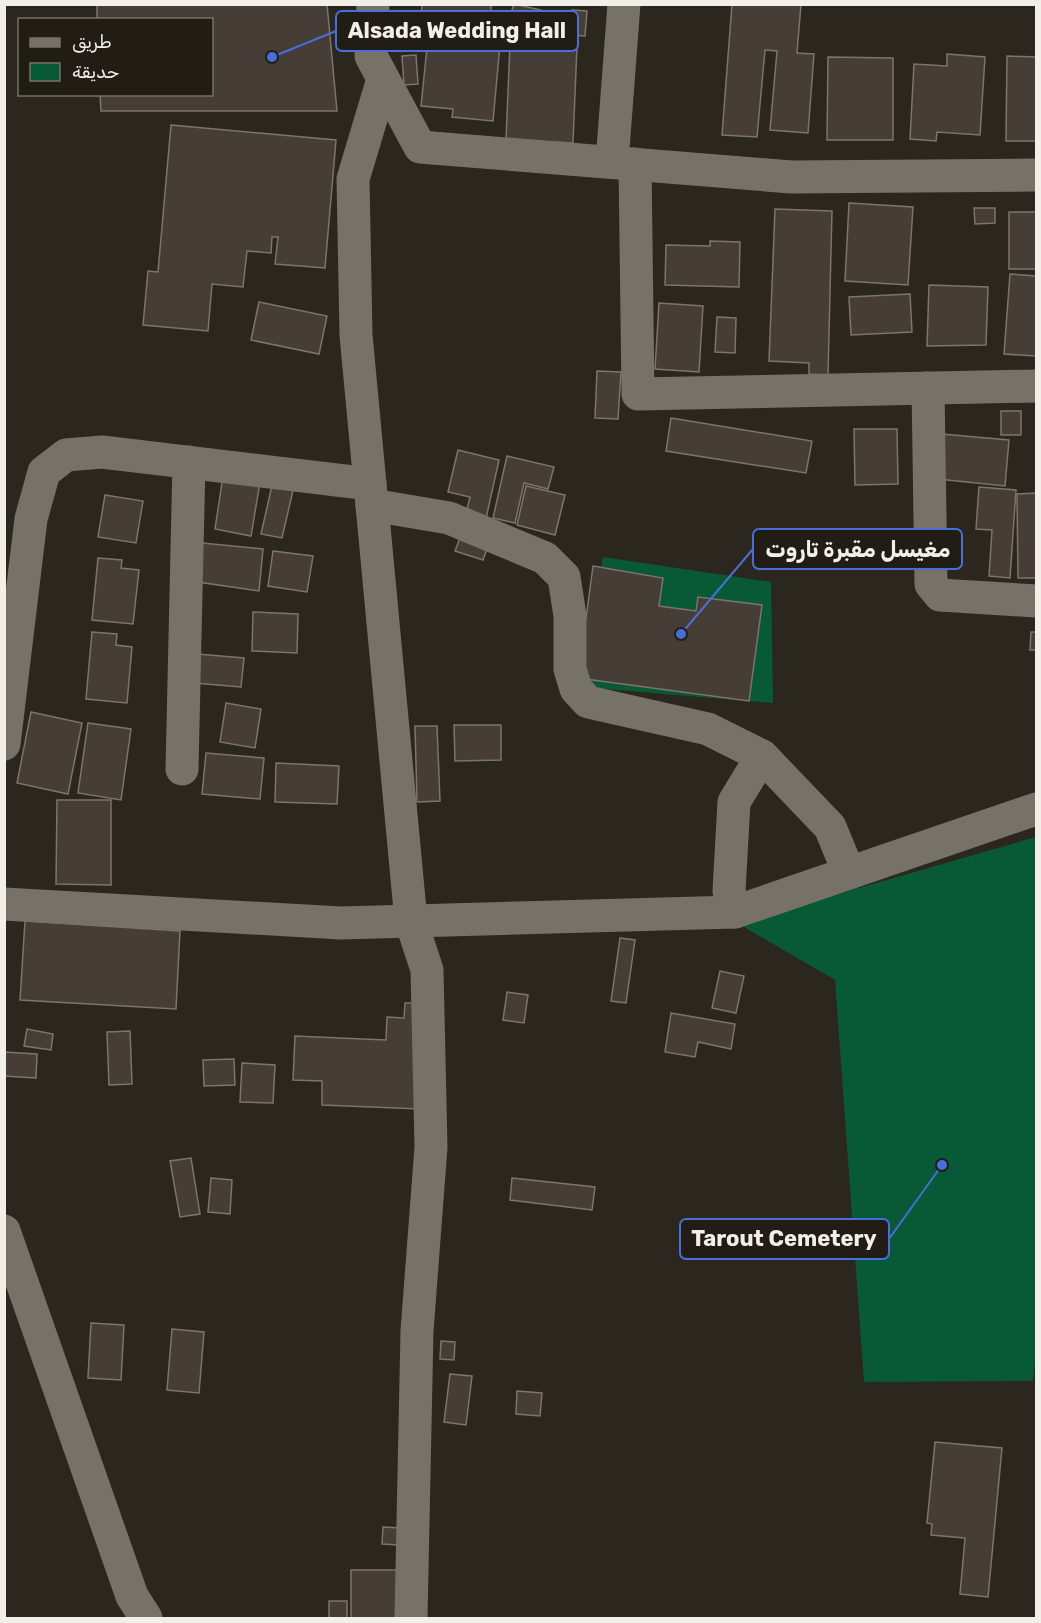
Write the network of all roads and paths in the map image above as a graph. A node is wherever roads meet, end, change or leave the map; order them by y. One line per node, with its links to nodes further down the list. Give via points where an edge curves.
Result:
1 (373, 4): 3 (street, via 371,56)
2 (624, 4): 4 (street)
3 (384, 79): 4 (street, via 420,147); 9 (street, via 353,179 356,335)
4 (623, 163): 5 (street, via 791,177); 7 (street, via 638,394)
5 (1036, 176)
6 (1036, 386): 7 (street)
7 (928, 388): 10 (street, via 931,584 940,595)
8 (189, 462): 9 (street); 11 (street, via 102,452 66,455 44,472 30,519); 13 (street)
9 (371, 495): 12 (street, via 449,518 545,558 564,577 570,615 570,669 576,689 588,702 708,729); 18 (street)
10 (1036, 601)
11 (4, 744)
12 (762, 756): 15 (street, via 830,827); 17 (street, via 734,802 729,891)
13 (182, 769)
14 (1036, 809): 15 (street)
15 (849, 873): 17 (street)
16 (4, 904): 18 (street, via 341,923)
17 (735, 912): 18 (street)
18 (411, 921): 21 (street, via 427,970 431,1147 417,1331)
19 (4, 1231): 20 (street, via 132,1596)
20 (146, 1618)
21 (411, 1618)

